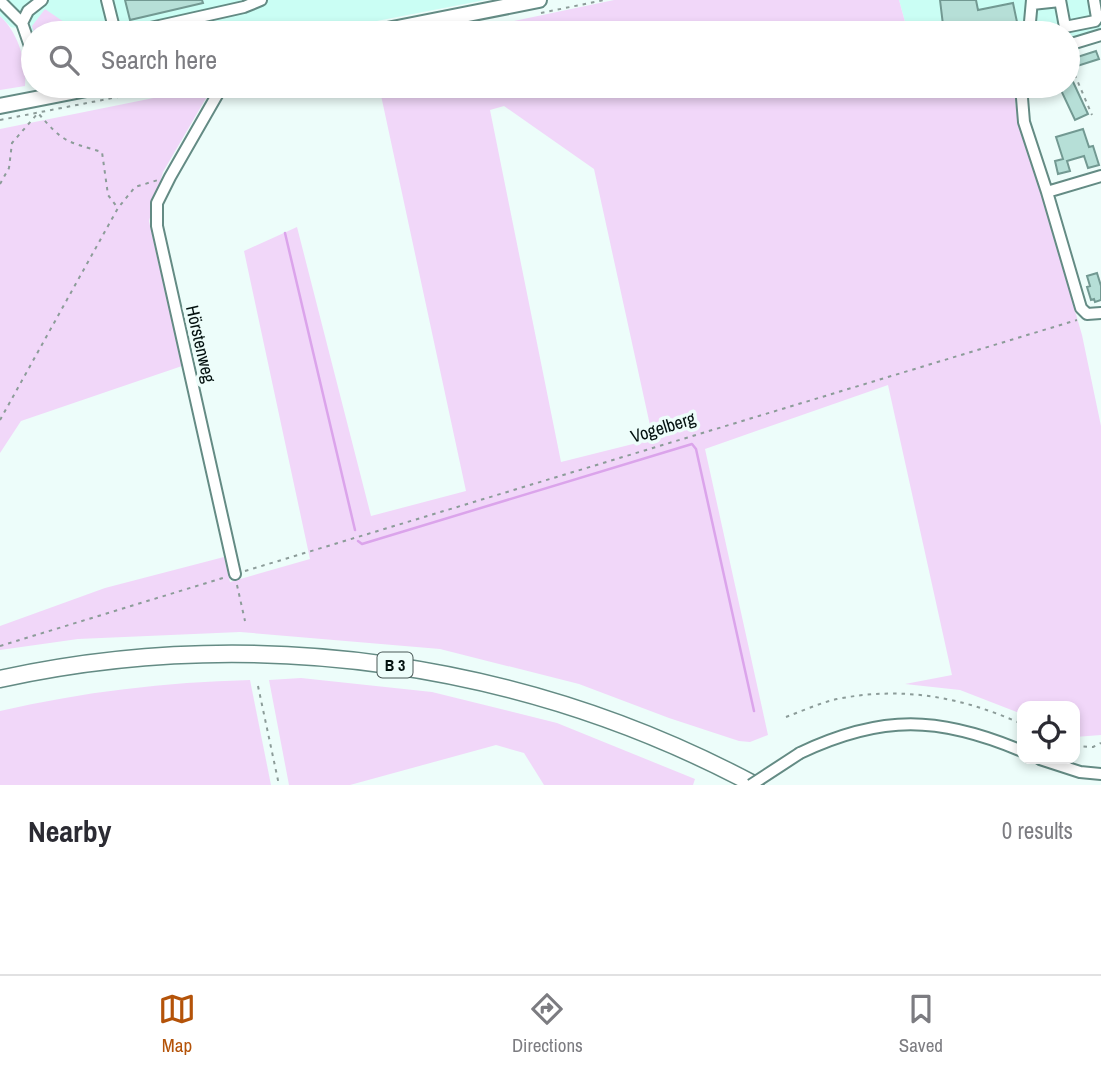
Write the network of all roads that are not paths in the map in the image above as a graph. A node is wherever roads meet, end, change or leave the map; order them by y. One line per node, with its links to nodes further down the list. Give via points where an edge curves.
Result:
1 (42, 0): 9 (street)
2 (107, 0): 10 (street)
3 (261, 0): 11 (street)
4 (539, 0): 12 (main road)
5 (1060, 0): 8 (street); 14 (street)
6 (1094, 0): 16 (street, via 1097,18)
7 (0, 1): 15 (street)
8 (1032, 2): 13 (street)
9 (23, 21)
10 (112, 21)
11 (182, 21)
12 (433, 21)
13 (1030, 21)
14 (1064, 21)
15 (21, 22)
16 (1080, 24)
17 (1101, 35): 18 (street)
18 (1080, 41)
19 (23, 98): 22 (main road)
20 (215, 98): 26 (street, Hörstenweg, via 157,203 157,226)
21 (1022, 98): 24 (street, via 1024,122)
22 (0, 106)
23 (1101, 176): 24 (street)
24 (1048, 192): 25 (street, via 1081,308 1087,314)
25 (1101, 313)
26 (235, 574)
27 (0, 680): 31 (highway, B 3, via 121,660 239,654 399,666 491,683 600,716 678,746)
28 (1017, 749): 31 (street, bridge, via 933,724 862,728 800,753)
29 (1055, 764): 30 (street)
30 (1101, 774)
31 (753, 785)

